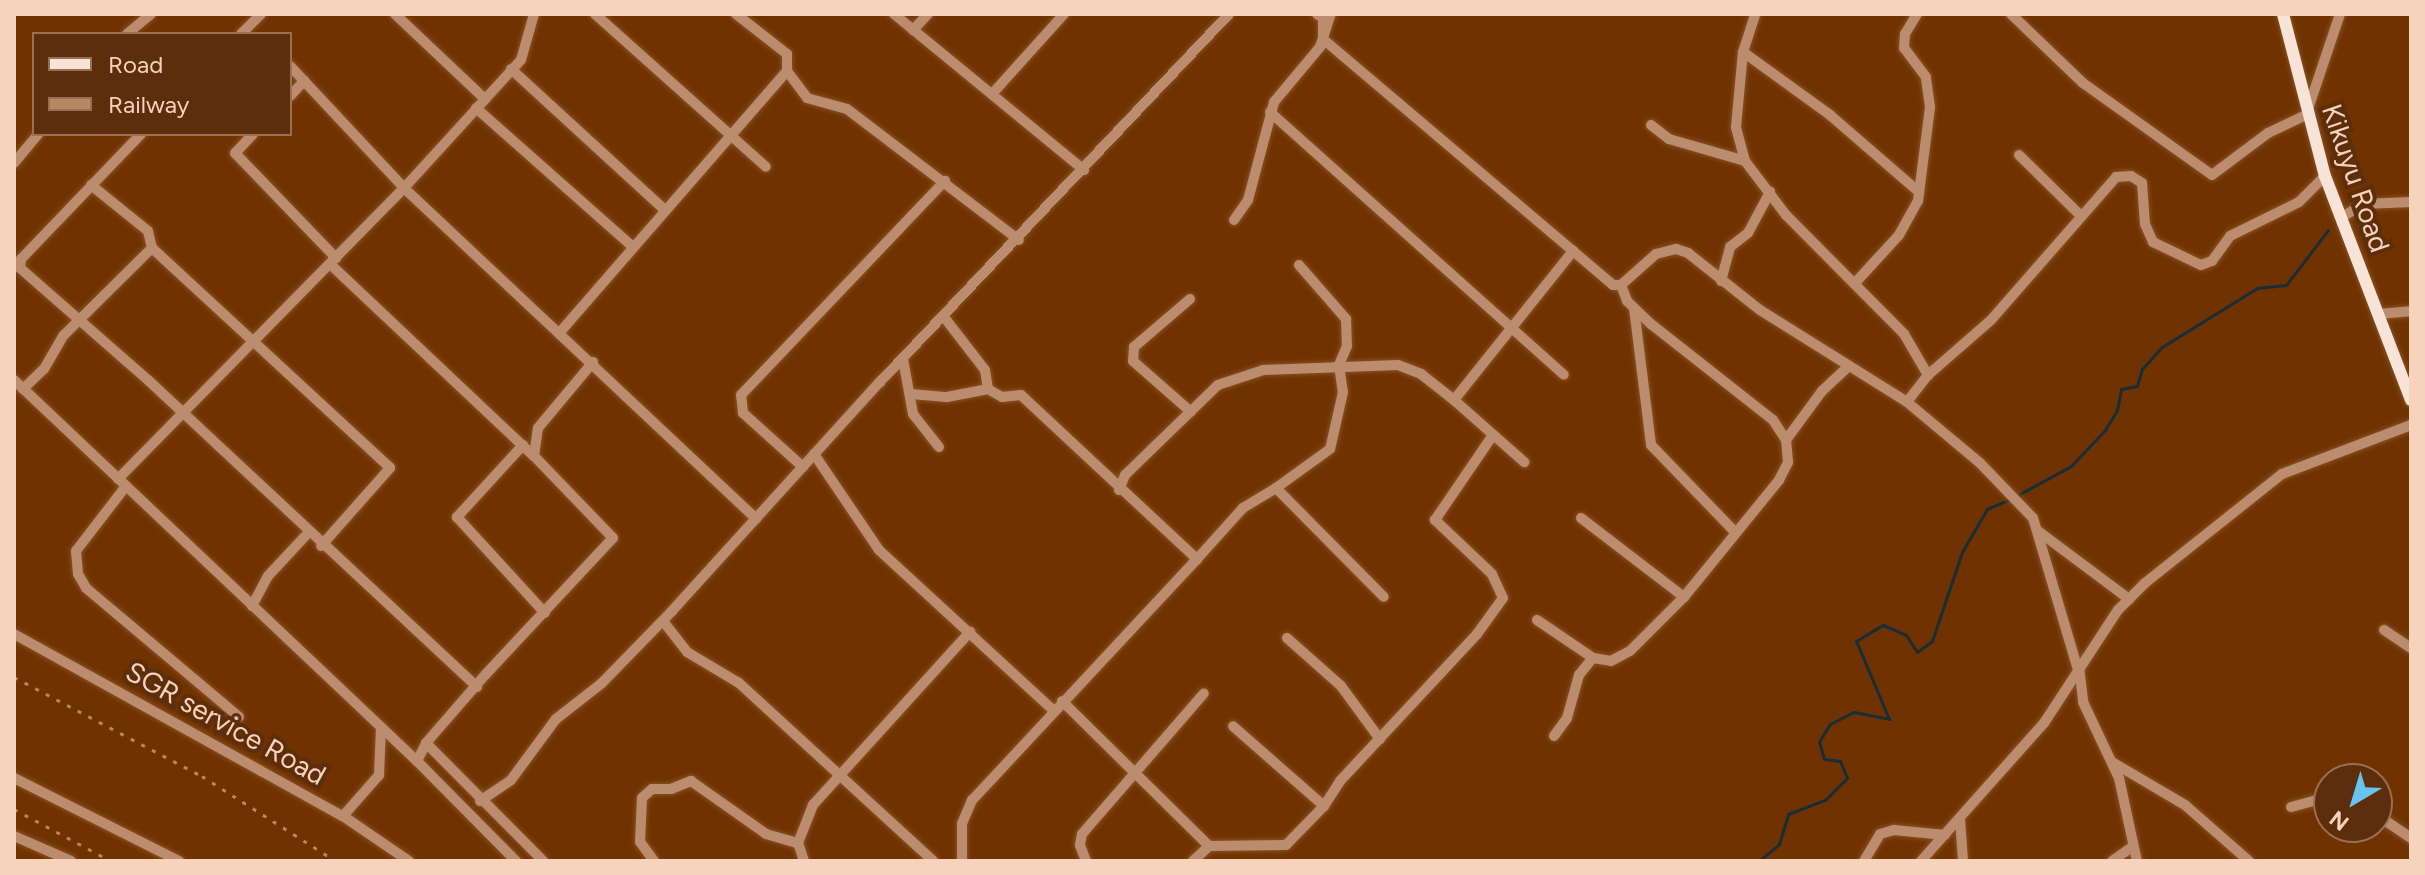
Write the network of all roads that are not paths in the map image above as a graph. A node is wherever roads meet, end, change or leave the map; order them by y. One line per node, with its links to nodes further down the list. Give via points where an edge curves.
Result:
1 (151, 14): 19 (street)
2 (261, 14): 20 (street)
3 (395, 14): 29 (street)
4 (534, 14): 24 (street, via 521,60)
5 (595, 14): 34 (street)
6 (736, 14): 25 (street, via 787,54)
7 (894, 14): 18 (street)
8 (928, 14): 18 (street)
9 (1064, 14): 28 (street)
10 (1229, 14): 42 (street)
11 (1317, 14): 21 (street, via 1323,18)
12 (1331, 14): 21 (street)
13 (1755, 14): 22 (street)
14 (1917, 14): 48 (street, via 1905,34 1904,48 1929,88)
15 (2011, 14): 32 (street, via 2083,83 2212,175 2268,133)
16 (2283, 14): 32 (main road, Kikuyu Road)
17 (2340, 14): 32 (street)
18 (913, 30): 28 (street)
19 (129, 32)
20 (248, 32)
21 (1323, 39): 31 (street); 57 (street)
22 (1743, 52): 39 (street, via 1736,127); 48 (street, via 1830,115)
23 (292, 68): 26 (street)
24 (511, 69): 29 (street); 50 (street)
25 (787, 71): 34 (street); 44 (street, via 807,98 847,109)
26 (304, 81): 27 (street); 46 (street)
27 (292, 94)
28 (992, 94): 42 (street)
29 (485, 99): 30 (street)
30 (476, 108): 46 (street); 55 (street)
31 (1270, 112): 53 (street, via 1248,200); 69 (street)
32 (2306, 115): 43 (main road, Kikuyu Road)
33 (1651, 125): 39 (street, via 1669,139 1723,150)
34 (730, 135): 41 (street); 50 (street)
35 (36, 136): 40 (street)
36 (139, 136): 45 (street)
37 (251, 136): 58 (street, via 235,153)
38 (2019, 155): 51 (street)
39 (1745, 161): 47 (street)
40 (14, 163)
41 (766, 167)
42 (1084, 170): 54 (street)
43 (2325, 176): 51 (street, via 2299,202 2230,236 2212,261 2201,265 2153,242 2145,224 2142,183 2131,176 2116,177); 52 (main road, Kikuyu Road)
44 (945, 181): 54 (street); 96 (street, via 741,395 743,413)
45 (91, 185): 56 (street, via 148,231); 68 (street, via 19,263)
46 (404, 188): 58 (street); 70 (street)
47 (1770, 192): 60 (street, via 1748,233 1730,247); 61 (street)
48 (1919, 192): 61 (street, via 1899,235)
49 (2411, 202): 52 (street, via 2364,204)
50 (665, 210): 55 (street)
51 (2079, 214): 77 (street, via 2006,305)
52 (2342, 217): 66 (main road, Kikuyu Road)
53 (1234, 220)
54 (1019, 240): 67 (street)
55 (633, 247): 70 (street)
56 (152, 248): 68 (street); 71 (street)
57 (1573, 251): 62 (street, via 1613,285); 69 (street)
58 (333, 261): 71 (street); 91 (street)
59 (1299, 265): 74 (street, via 1346,319 1347,346)
60 (1721, 281): 62 (street, via 1676,249 1656,254); 75 (street)
61 (1855, 283): 77 (street, via 1904,334)
62 (1621, 285): 64 (street)
63 (1190, 299): 86 (street, via 1134,347 1133,361)
64 (1634, 308): 90 (street, via 1773,420); 104 (street, via 1651,445)
65 (2411, 311): 66 (street)
66 (2378, 314): 79 (main road, Kikuyu Road)
67 (944, 317): 72 (street); 81 (street, via 985,370)
68 (80, 324): 80 (street, via 64,335 44,369); 87 (street)
69 (1515, 327): 76 (street); 83 (street)
70 (561, 331): 73 (street)
71 (255, 341): 87 (street); 105 (street, via 390,468)
72 (903, 359): 82 (street); 93 (street)
73 (593, 362): 94 (street, via 538,428); 101 (street)
74 (1339, 365): 83 (street, via 1398,365 1421,374); 86 (street, via 1263,370 1218,385); 98 (street, via 1343,392 1330,449)
75 (1849, 366): 85 (street); 90 (street, via 1822,391)
76 (1564, 375)
77 (1928, 375): 85 (street)
78 (14, 380): 80 (street)
79 (2408, 381): 84 (main road, Kikuyu Road)
80 (23, 389): 97 (street)
81 (988, 389): 82 (street, via 947,397); 99 (street, via 1002,397 1021,395 1034,404)
82 (911, 394): 92 (street, via 913,414)
83 (1454, 400): 89 (street)
84 (2411, 400)
85 (1907, 402): 102 (street, via 1980,463 2033,518)
86 (1191, 412): 99 (street, via 1125,475)
87 (184, 414): 97 (street); 103 (street)
88 (2411, 425): 109 (street, via 2282,474)
89 (1493, 435): 95 (street); 129 (street, via 1435,520 1492,574 1503,598 1477,634)
90 (1786, 440): 104 (street, via 1788,462 1779,480)
91 (523, 445): 94 (street); 111 (street, via 457,517)
92 (939, 447)
93 (814, 454): 96 (street); 115 (street, via 879,550)
94 (534, 456): 111 (street, via 613,538)
95 (1524, 462)
96 (803, 467): 101 (street)
97 (122, 482): 110 (street); 125 (street, via 76,551 78,574 86,588)
98 (1276, 488): 106 (street, via 1243,508); 107 (street)
99 (1119, 490): 106 (street)
100 (1581, 518): 108 (street)
101 (756, 519): 113 (street)
102 (2038, 530): 109 (street); 120 (street)
103 (308, 533): 105 (street); 110 (street, via 268,576)
104 (1736, 533): 108 (street)
105 (321, 546): 121 (street)
106 (1197, 559): 123 (street)
107 (1384, 597)
108 (1684, 597): 119 (street, via 1630,651 1611,661)
109 (2129, 599): 120 (street)
110 (252, 606): 127 (street)
111 (545, 613): 121 (street)
112 (1537, 620): 119 (street)
113 (663, 621): 135 (street, via 687,652 739,683); 136 (street, via 602,683 556,719 511,780)
114 (2384, 630): 118 (street)
115 (970, 632): 124 (street); 135 (street)
116 (14, 634): 140 (street, SGR service Road)
117 (1287, 638): 129 (street, via 1341,686)
118 (2411, 648)
119 (1593, 658): 128 (street, via 1579,675 1567,718)
120 (2078, 668): 132 (street, via 2083,702); 141 (street, via 2044,723)
121 (477, 687): 130 (street)
122 (1204, 693): 133 (street)
123 (1062, 701): 124 (street); 133 (street)
124 (1053, 710): 158 (street, via 972,800 962,824)
125 (239, 717)
126 (1233, 726): 138 (street)
127 (381, 727): 131 (street); 140 (street, via 379,775)
128 (1554, 736)
129 (1380, 739): 138 (street)
130 (426, 743): 131 (street); 136 (street)
131 (417, 761): 153 (street)
132 (2112, 762): 148 (street); 166 (street, via 2185,805)
133 (1137, 775): 147 (street); 159 (street, via 1082,834)
134 (14, 778): 151 (street)
135 (838, 778): 146 (street, via 813,805); 157 (street)
136 (480, 801): 154 (street)
137 (2313, 801): 139 (street)
138 (1324, 806): 147 (street, via 1286,845)
139 (2291, 807)
140 (343, 816): 152 (street, SGR service Road)
141 (1960, 819): 143 (street); 163 (street)
142 (2393, 826): 145 (street)
143 (1945, 835): 161 (street, via 1894,830 1880,834); 162 (street)
144 (14, 836): 149 (street)
145 (2411, 838)
146 (798, 843): 155 (street, via 766,834 691,781 652,789 642,798 640,842); 156 (street)
147 (1209, 846): 160 (street)
148 (2132, 847): 164 (street); 165 (street)
149 (49, 856): 150 (street)
150 (71, 861)
151 (179, 861)
152 (409, 861)
153 (516, 861)
154 (543, 861)
155 (654, 861)
156 (804, 861)
157 (933, 861)
158 (962, 861)
159 (1086, 861)
160 (1193, 861)
161 (1864, 861)
162 (1921, 861)
163 (1963, 861)
164 (2112, 861)
165 (2137, 861)
166 (2249, 861)

